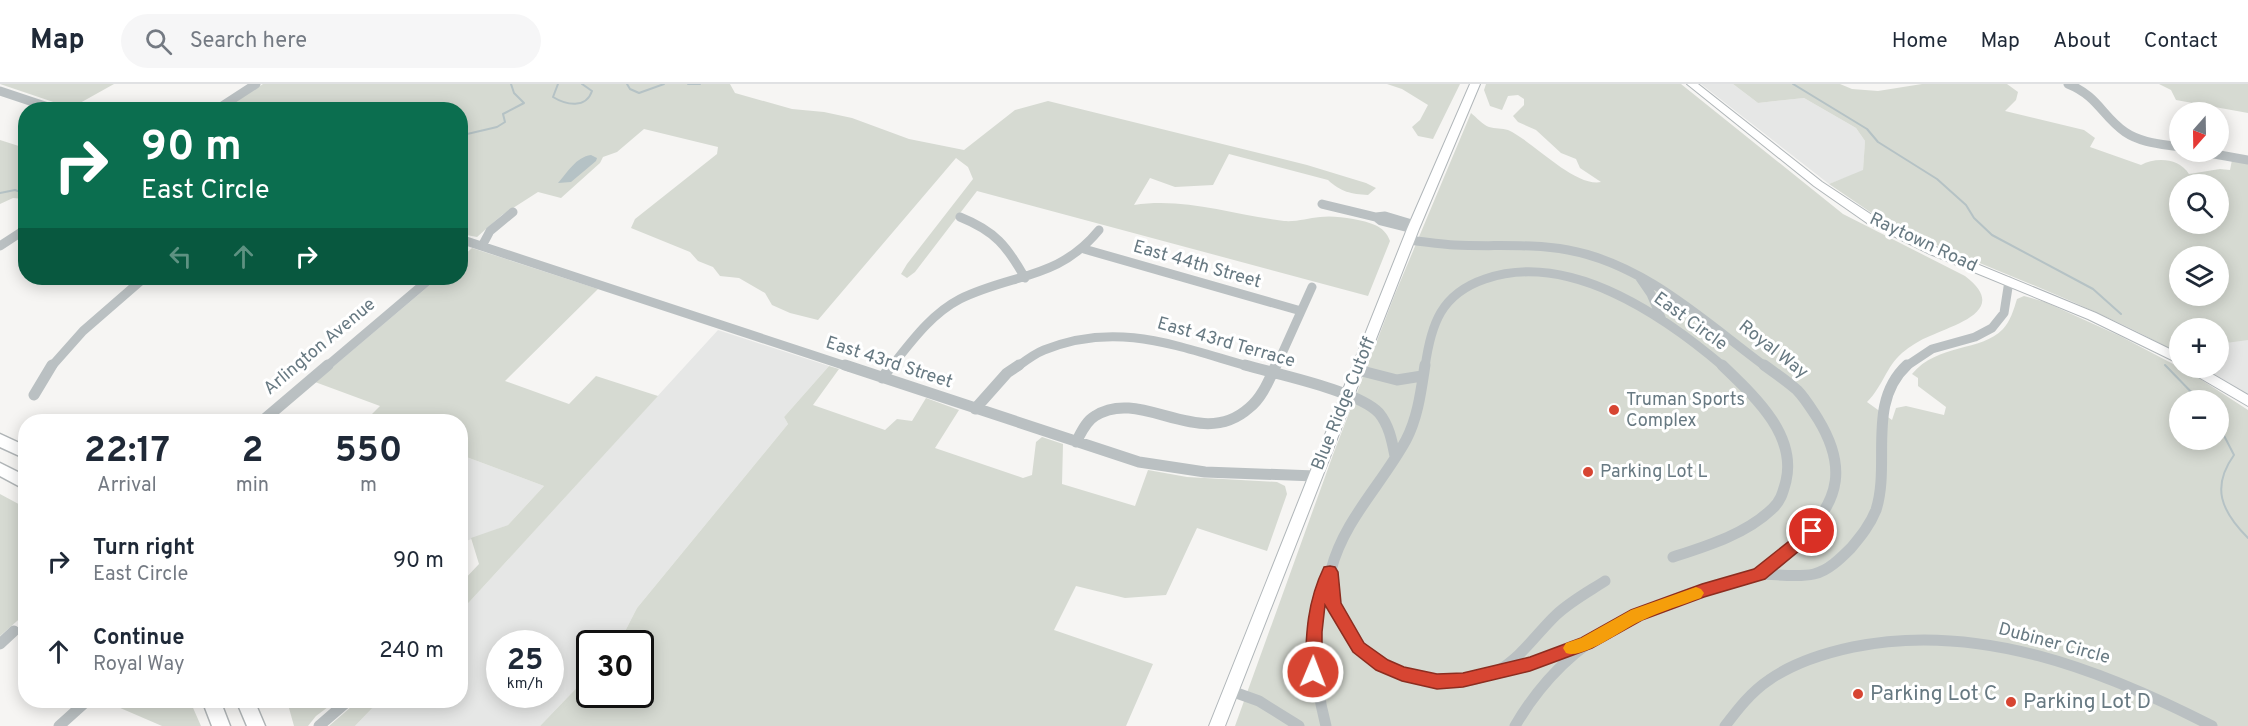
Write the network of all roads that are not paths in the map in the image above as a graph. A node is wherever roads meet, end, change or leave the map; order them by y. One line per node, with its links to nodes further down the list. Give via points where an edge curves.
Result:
1 (256, 84): 7 (street)
2 (1475, 84): 15 (main road, Blue Ridge Cutoff)
3 (1692, 84): 24 (main road, Raytown Road, via 1818,184 1871,220)
4 (2067, 84): 8 (street, via 2092,95 2124,132)
5 (0, 91): 6 (street)
6 (33, 102)
7 (228, 102)
8 (2169, 145)
9 (2229, 157): 10 (street)
10 (2248, 160)
11 (1322, 204): 15 (street, Royal Way, via 1376,217)
12 (513, 212): 18 (street)
13 (960, 217): 23 (street, via 1001,239)
14 (1099, 230): 21 (street)
15 (1412, 231): 22 (street, Royal Way, via 1455,245 1569,250); 31 (main road, Blue Ridge Cutoff)
16 (18, 234): 19 (street)
17 (468, 241): 18 (street, East 43rd Street)
18 (477, 244): 20 (street); 34 (street, East 43rd Street)
19 (0, 246)
20 (468, 248)
21 (1084, 249): 23 (street, via 1058,267); 28 (street, East 44th Street)
22 (1639, 276): 29 (street); 50 (street, Royal Way, via 1654,283 1798,391 1828,436 1836,461 1837,486 1829,508 1812,531)
23 (1025, 278): 34 (street, via 973,294 945,308 928,322)
24 (2009, 281): 30 (main road, Raytown Road); 50 (street, via 2006,306 1996,323 1976,337 1918,356 1893,381 1884,406 1878,502 1866,534 1816,574)
25 (136, 285): 36 (street, via 63,350)
26 (423, 285): 40 (street, Arlington Avenue)
27 (1312, 287): 28 (street)
28 (1301, 311): 32 (street)
29 (1662, 320): 33 (street, East Circle, via 1580,279 1549,272 1511,272 1481,278 1457,291 1440,311 1429,336); 48 (street, East Circle, via 1700,347 1760,404 1785,439 1791,468 1783,495 1764,516 1711,544)
30 (2169, 354)
31 (1358, 370): 33 (street, via 1395,381); 37 (main road, Blue Ridge Cutoff)
32 (1272, 372): 37 (street, East 43rd Terrace); 39 (street, East 43rd Terrace, via 1153,338 1093,336 1058,344 1029,357 1007,373); 42 (street, via 1253,405 1226,421 1182,423 1118,407 1093,417)
33 (1422, 376): 44 (street, East Circle, via 1419,404)
34 (882, 378): 39 (street, East 43rd Street)
35 (2211, 378): 38 (main road)
36 (33, 395)
37 (1347, 396): 44 (street, via 1369,404 1379,413 1389,430); 46 (main road, Blue Ridge Cutoff)
38 (2248, 401)
39 (975, 409): 42 (street, East 43rd Street)
40 (270, 414)
41 (0, 441): 43 (highway)
42 (1076, 442): 46 (street, East 43rd Street, via 1172,470)
43 (18, 449)
44 (1395, 456): 49 (street, East Circle, via 1370,492)
45 (0, 469): 47 (highway)
46 (1315, 476): 56 (main road, Blue Ridge Cutoff)
47 (18, 479)
48 (1672, 557)
49 (1330, 572): 55 (street, East Circle, via 1333,604 1346,629 1358,648 1382,665 1437,682); 67 (street, via 1318,601 1314,632 1313,672)
50 (1759, 574): 53 (street, Royal Way, via 1636,615)
51 (1605, 581): 55 (street, East Circle, via 1567,605)
52 (14, 631): 54 (street)
53 (1586, 643): 55 (street, East Circle); 68 (street, Royal Way, via 1551,674)
54 (0, 644)
55 (1490, 675)
56 (1231, 691): 65 (main road, Blue Ridge Cutoff); 66 (street, via 1258,701)
57 (79, 708): 61 (street)
58 (214, 708): 62 (highway)
59 (248, 708): 63 (highway)
60 (340, 708): 64 (street)
61 (59, 726)
62 (221, 726)
63 (256, 726)
64 (319, 726)
65 (1217, 726)
66 (1299, 726)
67 (1326, 726)
68 (1515, 726)
69 (1725, 726): 70 (street, Dubiner Circle, via 1758,689 1796,664 1854,646 1902,640 1977,643 2048,657 2123,682)
70 (2212, 726)

